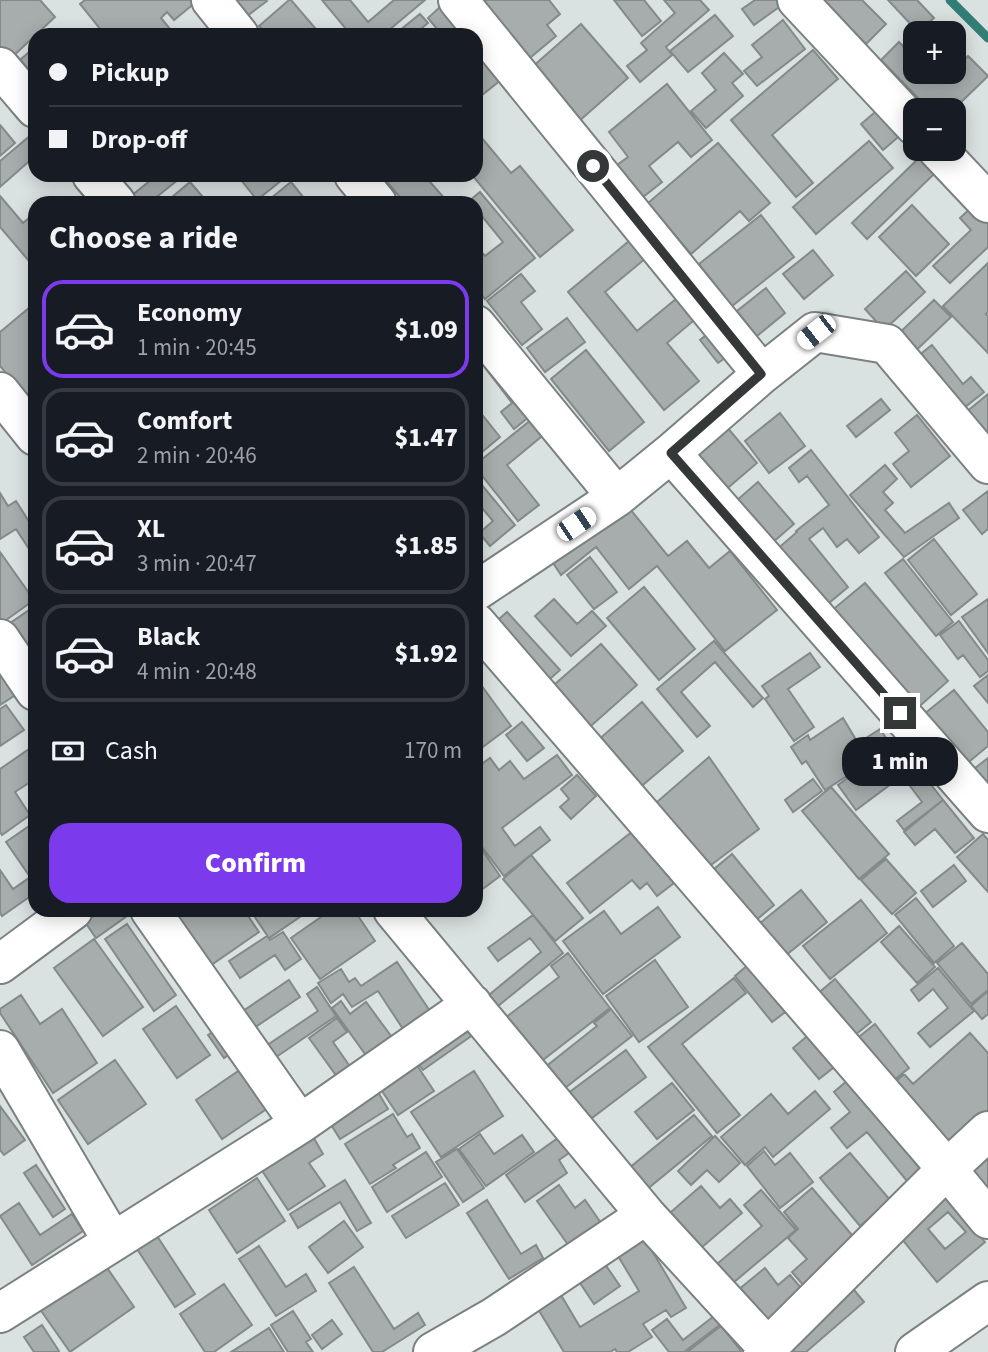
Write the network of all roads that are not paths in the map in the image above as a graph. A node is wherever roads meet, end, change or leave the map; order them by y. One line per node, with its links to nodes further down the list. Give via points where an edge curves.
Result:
1 (211, 0): 4 (street)
2 (458, 0): 5 (street)
3 (797, 0): 9 (street)
4 (233, 28)
5 (481, 28)
6 (483, 31): 17 (street)
7 (0, 67): 8 (street)
8 (28, 100)
9 (903, 113)
10 (948, 161): 15 (street)
11 (98, 182): 13 (street)
12 (360, 182): 14 (street)
13 (110, 196)
14 (371, 196)
15 (988, 203)
16 (483, 334): 22 (street)
17 (761, 374): 20 (street); 21 (street, via 816,332 887,344)
18 (0, 392): 19 (street)
19 (28, 427)
20 (671, 453): 22 (street); 27 (street)
21 (988, 464)
22 (617, 497): 23 (street)
23 (483, 586)
24 (483, 632): 36 (street)
25 (0, 639): 26 (street)
26 (28, 681)
27 (988, 813)
28 (64, 917): 31 (street)
29 (155, 917): 34 (street)
30 (399, 917): 32 (street)
31 (0, 964)
32 (472, 1004): 34 (street); 37 (street)
33 (0, 1049): 39 (street)
34 (300, 1124): 39 (street)
35 (988, 1131): 36 (street)
36 (947, 1169): 38 (street); 42 (street)
37 (646, 1215): 42 (street); 43 (street, via 494,1317)
38 (988, 1219)
39 (113, 1241): 41 (street)
40 (988, 1301): 44 (street)
41 (0, 1313)
42 (766, 1350)
43 (433, 1352)
44 (915, 1352)

